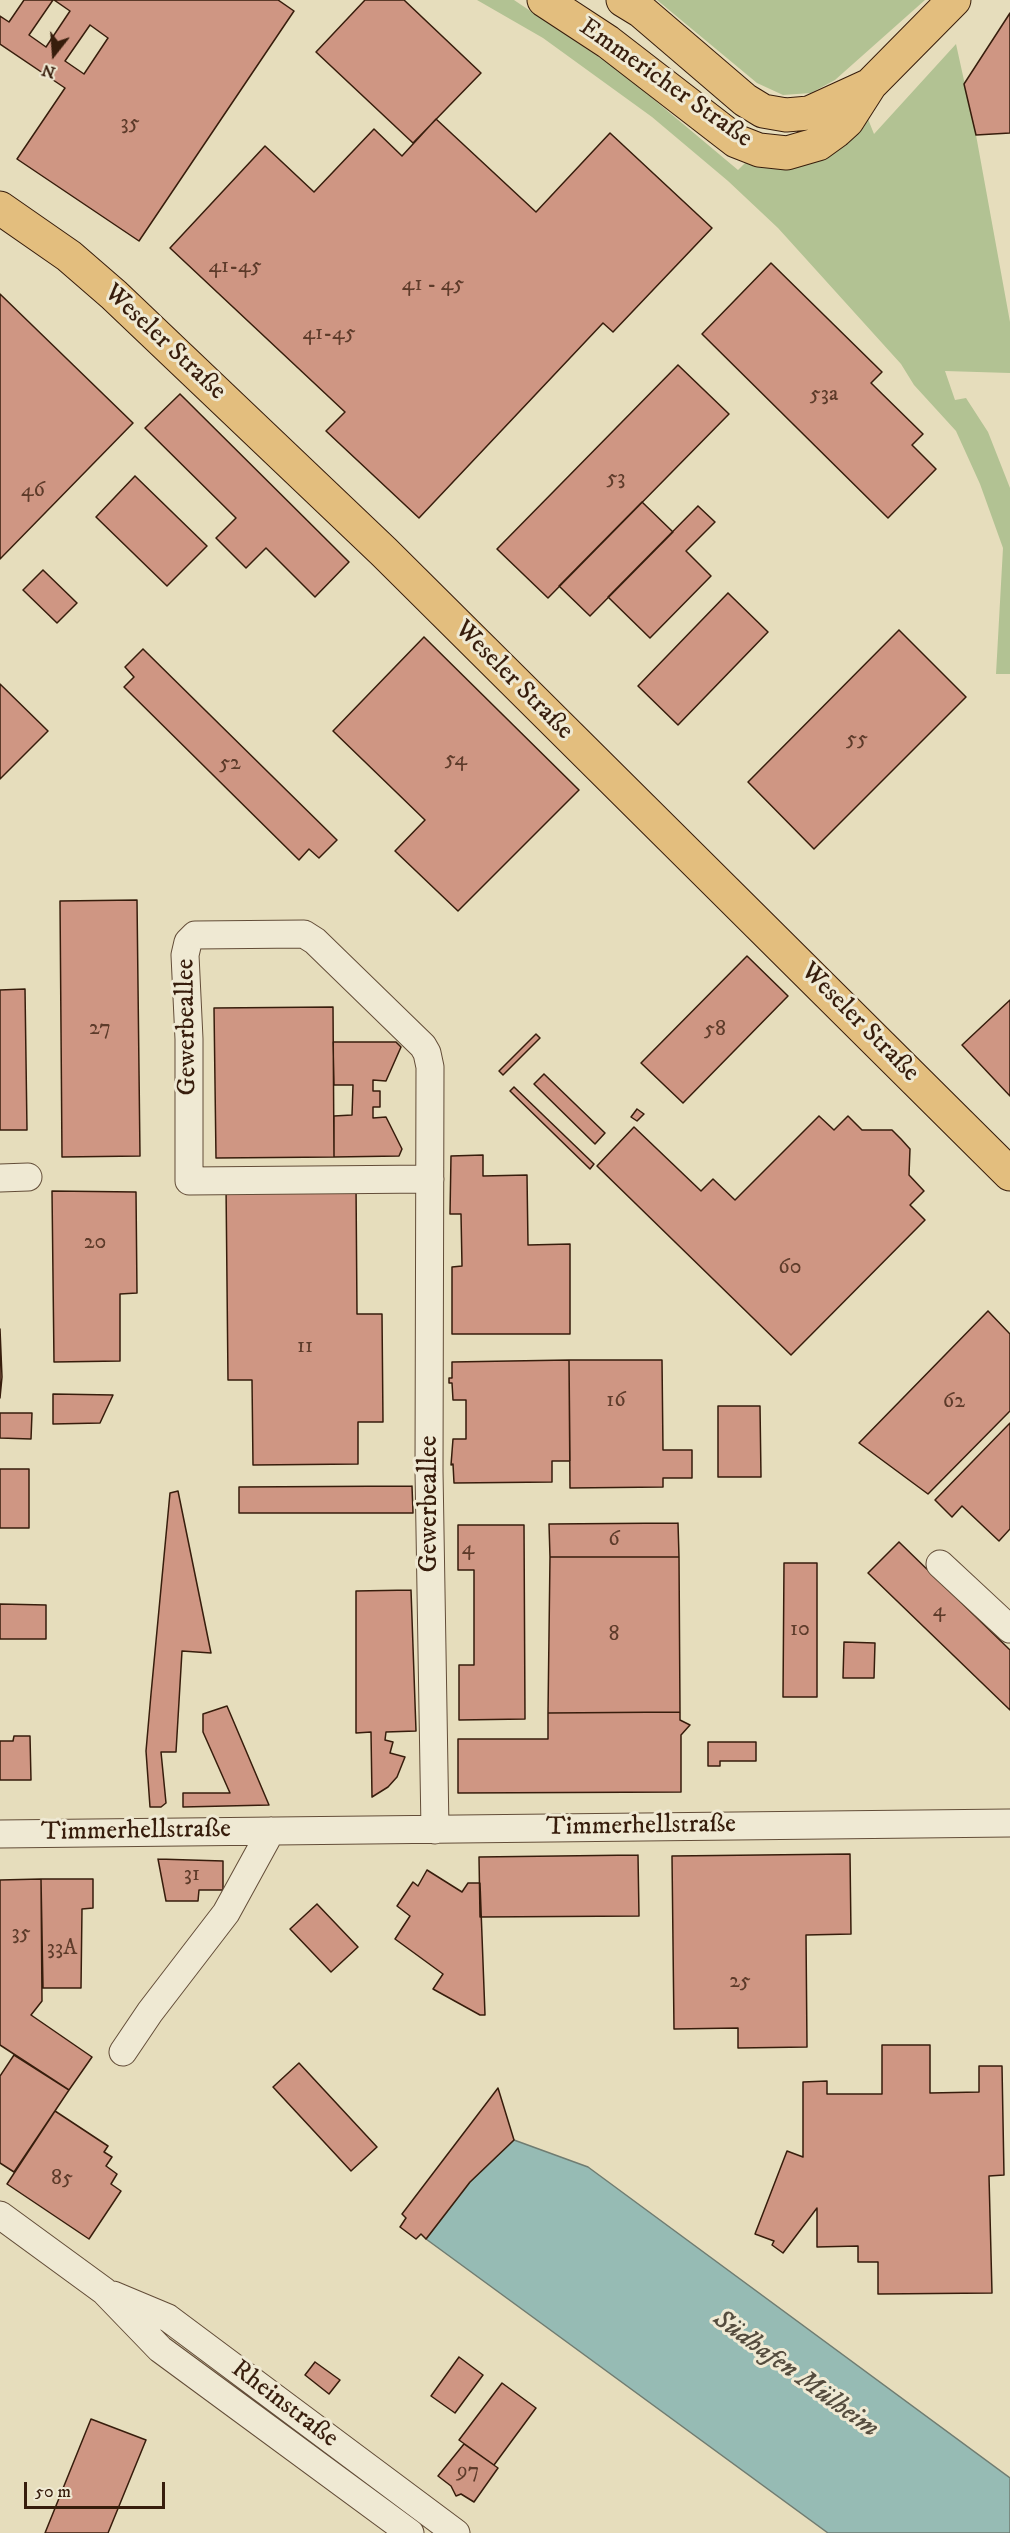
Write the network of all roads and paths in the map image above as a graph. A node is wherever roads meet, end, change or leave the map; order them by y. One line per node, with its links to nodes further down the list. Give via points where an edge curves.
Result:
1 (544, 0): 4 (main road, Emmericher Straße, via 608,42 736,141 759,150 787,153 818,144 847,121)
2 (623, 0): 4 (main road, Emmericher Straße, via 763,111 809,113)
3 (954, 0): 4 (main road, Emmericher Straße)
4 (870, 85)
5 (0, 208): 6 (main road, Weseler Straße, via 69,256 114,295 384,552)
6 (1010, 1174)
7 (28, 1177): 8 (street)
8 (0, 1178)
9 (430, 1179): 9 (street, Gewerbeallee, via 189,1180 185,955 195,934 304,934 315,940 423,1046 430,1067); 13 (street, Gewerbeallee, via 429,1471)
10 (940, 1564): 11 (street)
11 (1010, 1629)
12 (1010, 1823): 13 (street, Timmerhellstraße)
13 (435, 1830): 14 (street, Timmerhellstraße)
14 (271, 1831): 15 (street, Timmerhellstraße); 16 (street, Timmerhellstraße, via 226,1913)
15 (0, 1834)
16 (123, 2052)
17 (0, 2215): 18 (street, Rheinstraße)
18 (104, 2291): 19 (street, Rheinstraße, via 160,2349); 20 (street, Rheinstraße, via 168,2318)
19 (410, 2533)
20 (456, 2533)

